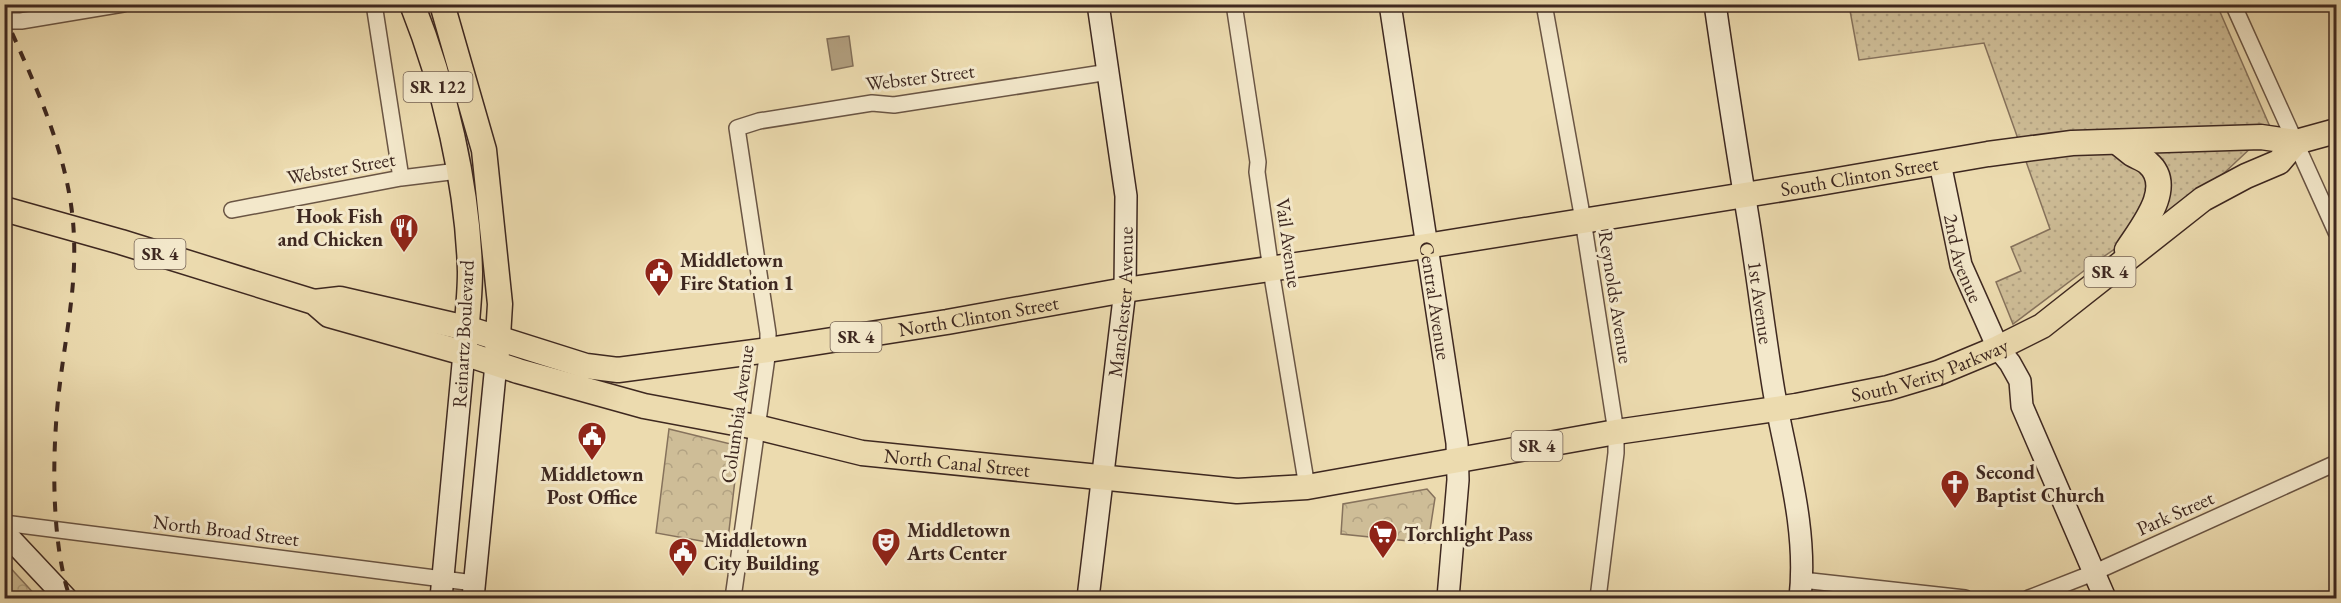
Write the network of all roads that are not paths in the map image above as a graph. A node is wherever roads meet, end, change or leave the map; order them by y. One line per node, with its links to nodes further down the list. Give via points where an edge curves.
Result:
1 (123, 4): 11 (street)
2 (374, 4): 19 (street)
3 (411, 4): 18 (main road, Reinartz Boulevard / SR 122, via 439,90)
4 (442, 4): 31 (main road, Reinartz Boulevard, via 484,150 500,304)
5 (1098, 4): 12 (street, Manchester Avenue)
6 (1234, 4): 27 (street, Vail Avenue)
7 (1390, 4): 25 (street, Central Avenue)
8 (1544, 4): 23 (street, Reynolds Avenue)
9 (1715, 4): 20 (street, 1st Avenue)
10 (2233, 4): 16 (street)
11 (4, 21)
12 (1109, 72): 13 (street, Webster Street, via 894,105 872,103); 28 (street, Manchester Avenue, via 1126,196)
13 (736, 128): 33 (street, Columbia Avenue)
14 (2337, 131): 16 (main road, SR 4)
15 (2117, 142): 16 (main road, South Clinton Street / SR 4, via 2260,137); 17 (main road, South Clinton Street / SR 4, via 2044,146); 26 (main road, via 2149,163 2157,178 2158,195)
16 (2296, 142): 24 (street); 26 (main road, South Verity Parkway / SR 4, via 2279,162 2203,199)
17 (1940, 163): 20 (main road, South Clinton Street / SR 4); 32 (street, 2nd Avenue, via 1961,265)
18 (458, 171): 19 (street, Webster Street); 30 (main road, Reinartz Boulevard / SR 122, via 470,271)
19 (401, 178): 22 (street, Webster Street)
20 (1744, 195): 23 (main road, South Clinton Street / SR 4); 36 (street, 1st Avenue)
21 (4, 209): 29 (main road, SR 4)
22 (232, 210)
23 (1583, 220): 25 (main road, South Clinton Street / SR 4); 38 (street, Reynolds Avenue)
24 (2337, 232)
25 (1426, 246): 27 (main road, North Clinton Street / SR 4); 39 (street, Central Avenue)
26 (2116, 267): 32 (main road, South Verity Parkway / SR 4, via 2042,326)
27 (1271, 270): 28 (main road, North Clinton Street / SR 4); 42 (street, Vail Avenue)
28 (1125, 290): 33 (main road, North Clinton Street / SR 4); 41 (street, Manchester Avenue)
29 (314, 302): 30 (main road, SR 4, via 340,299); 34 (main road, SR 4, via 329,315)
30 (466, 328): 31 (main road, SR 4); 34 (main road, Reinartz Boulevard / SR 122)
31 (498, 339): 33 (main road, North Clinton Street / SR 4, via 608,370); 35 (main road, Reinartz Boulevard)
32 (1998, 348): 36 (main road, South Verity Parkway / SR 4, via 1888,388); 45 (street, 2nd Avenue, via 1998,366 2009,395 2022,406)
33 (768, 350): 37 (street, Columbia Avenue)
34 (464, 353): 35 (main road, North Canal Street / SR 4); 46 (street, Reinartz Boulevard / SR 122)
35 (496, 364): 37 (main road, North Canal Street / SR 4, via 645,406); 48 (street, Reinartz Boulevard)
36 (1778, 408): 38 (main road, South Verity Parkway / SR 4); 47 (street, 1st Avenue, via 1801,544)
37 (756, 427): 41 (main road, North Canal Street / SR 4, via 862,453); 50 (street, Columbia Avenue)
38 (1616, 432): 39 (main road, South Verity Parkway / SR 4); 53 (street, Reynolds Avenue)
39 (1458, 460): 42 (main road, North Canal Street / SR 4); 52 (street, Central Avenue)
40 (2337, 463): 45 (street, Park Street)
41 (1103, 477): 42 (main road, North Canal Street / SR 4, via 1237,491); 51 (street, Manchester Avenue)
42 (1307, 488)
43 (4, 523): 46 (street, North Broad Street)
44 (4, 532): 49 (street)
45 (2093, 573): 55 (street, Park Street); 56 (street, 2nd Avenue)
46 (442, 589): 48 (street, North Broad Street)
47 (1801, 589): 54 (street)
48 (473, 591)
49 (66, 598)
50 (733, 598)
51 (1088, 598)
52 (1448, 598)
53 (1598, 598)
54 (1965, 598)
55 (2029, 598)
56 (2104, 598)

